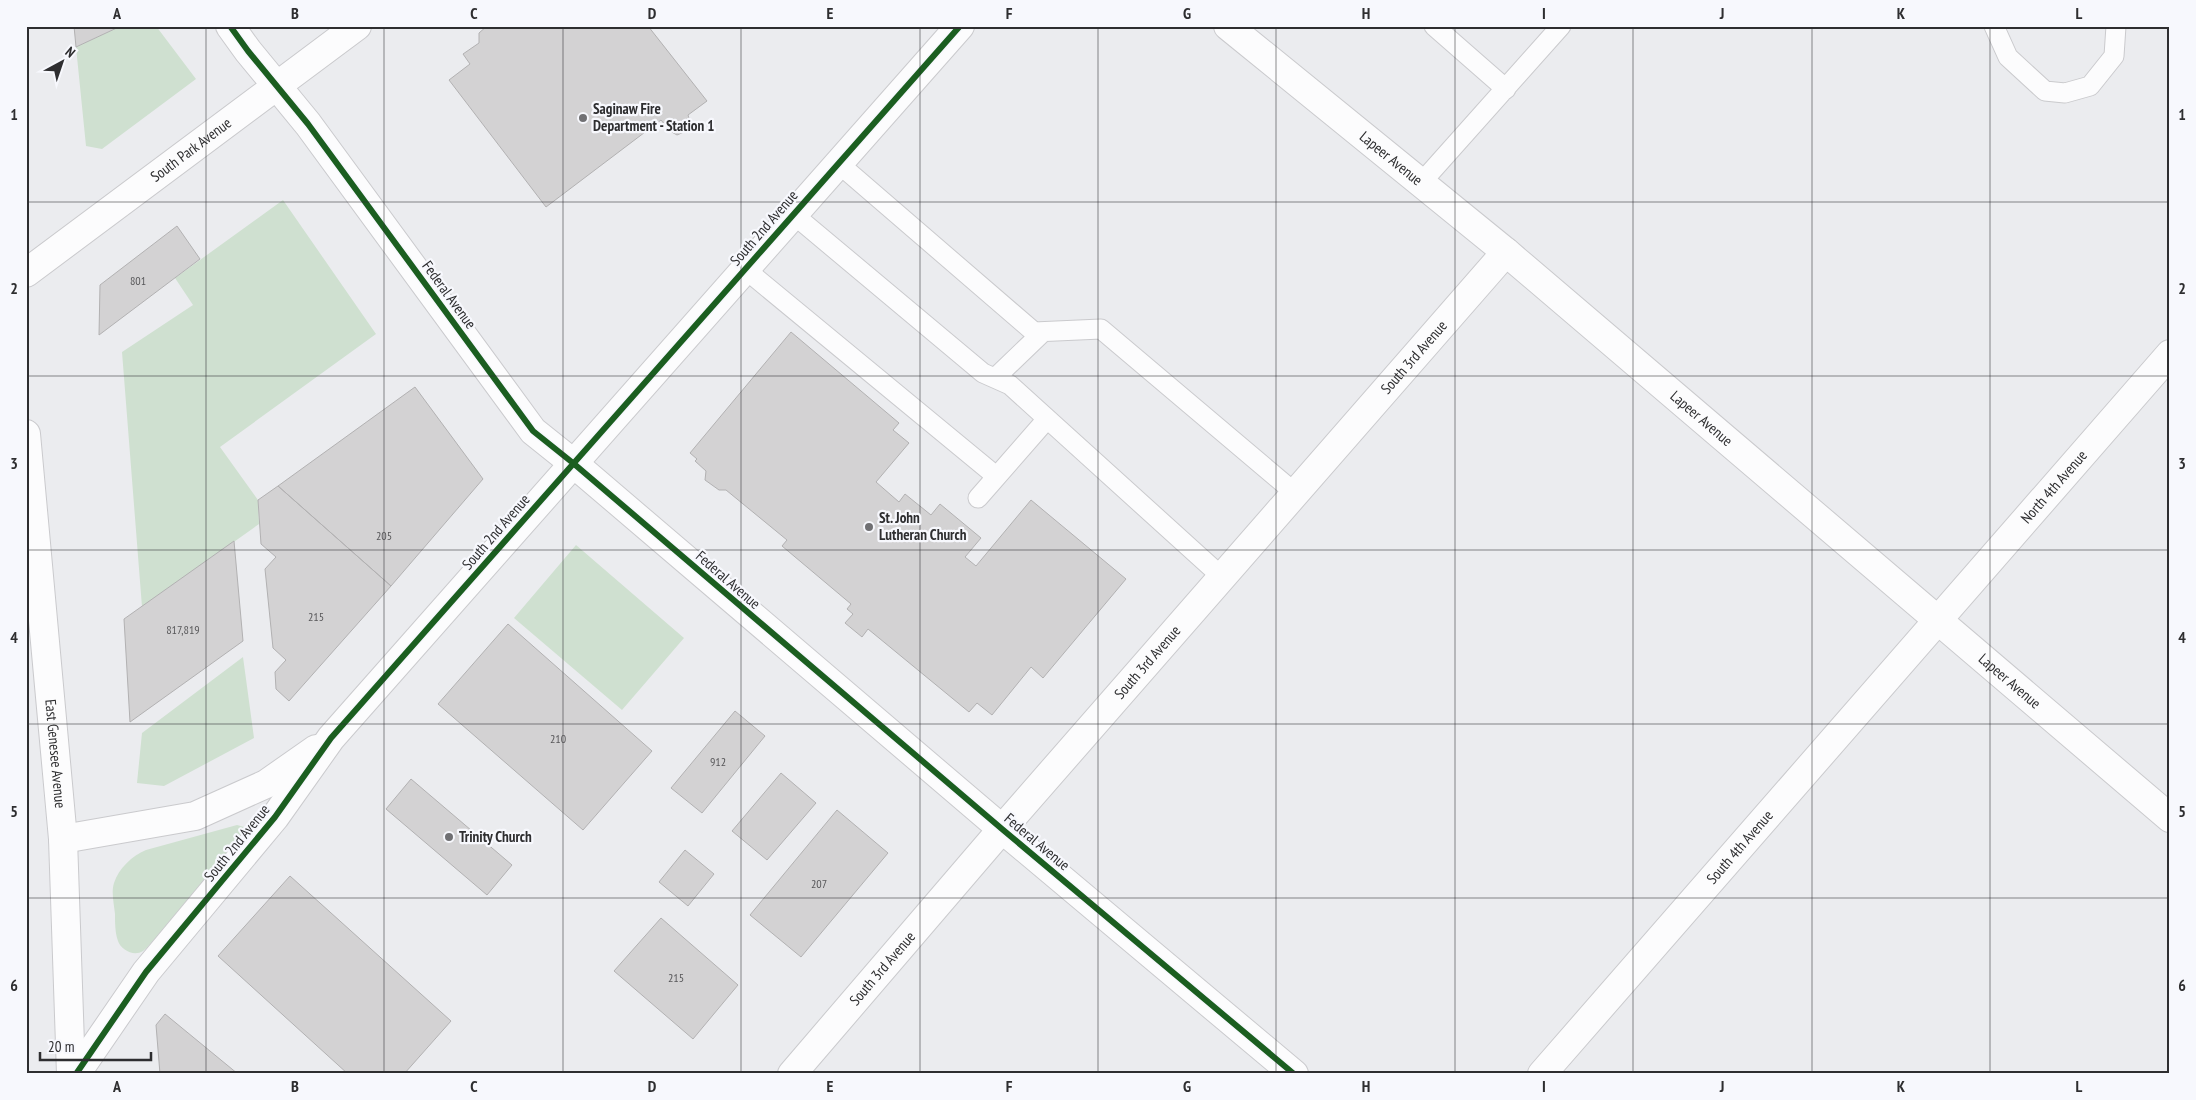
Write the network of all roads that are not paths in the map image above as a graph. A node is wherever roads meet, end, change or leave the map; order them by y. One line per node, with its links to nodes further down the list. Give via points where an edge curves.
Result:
1 (230, 26): 9 (street, Federal Avenue)
2 (357, 26): 9 (street, South Park Avenue)
3 (960, 26): 11 (street, South 2nd Avenue)
4 (1228, 26): 12 (street, Lapeer Avenue)
5 (1434, 26): 10 (lane)
6 (1561, 26): 10 (lane)
7 (1994, 26): 8 (lane, via 2008,57 2045,91 2065,94 2090,86 2114,56)
8 (2116, 26)
9 (276, 86): 16 (street, South Park Avenue); 22 (street, Federal Avenue, via 308,124 532,431)
10 (1506, 89): 12 (lane)
11 (838, 164): 13 (street, South 2nd Avenue); 17 (lane, via 1034,332)
12 (1421, 183): 14 (street, Lapeer Avenue)
13 (793, 214): 15 (street, South 2nd Avenue); 19 (lane, via 983,372)
14 (1506, 252): 24 (street, South 3rd Avenue); 27 (street, Lapeer Avenue)
15 (745, 269): 22 (street, South 2nd Avenue); 23 (lane)
16 (26, 273)
17 (1043, 332): 19 (lane); 24 (lane, via 1101,329)
18 (2170, 354): 27 (street, North 4th Avenue)
19 (995, 378): 20 (lane, via 1010,385)
20 (1047, 419): 23 (lane); 26 (lane)
21 (26, 434): 31 (street, East Genesee Avenue)
22 (573, 463): 28 (street, South 2nd Avenue); 30 (street, Federal Avenue)
23 (996, 476): 25 (lane)
24 (1295, 494): 26 (street, South 3rd Avenue)
25 (978, 498)
26 (1222, 577): 30 (street, South 3rd Avenue)
27 (1937, 621): 29 (street, Lapeer Avenue); 36 (street, South 4th Avenue)
28 (331, 738): 31 (street, South 2nd Avenue, via 266,784 195,816); 33 (street, South 2nd Avenue, via 275,817 146,972)
29 (2170, 818)
30 (1002, 829): 34 (street, South 3rd Avenue); 35 (street, Federal Avenue)
31 (63, 839): 32 (street, East Genesee Avenue)
32 (71, 1074)
33 (76, 1074)
34 (792, 1074)
35 (1294, 1074)
36 (1542, 1074)

